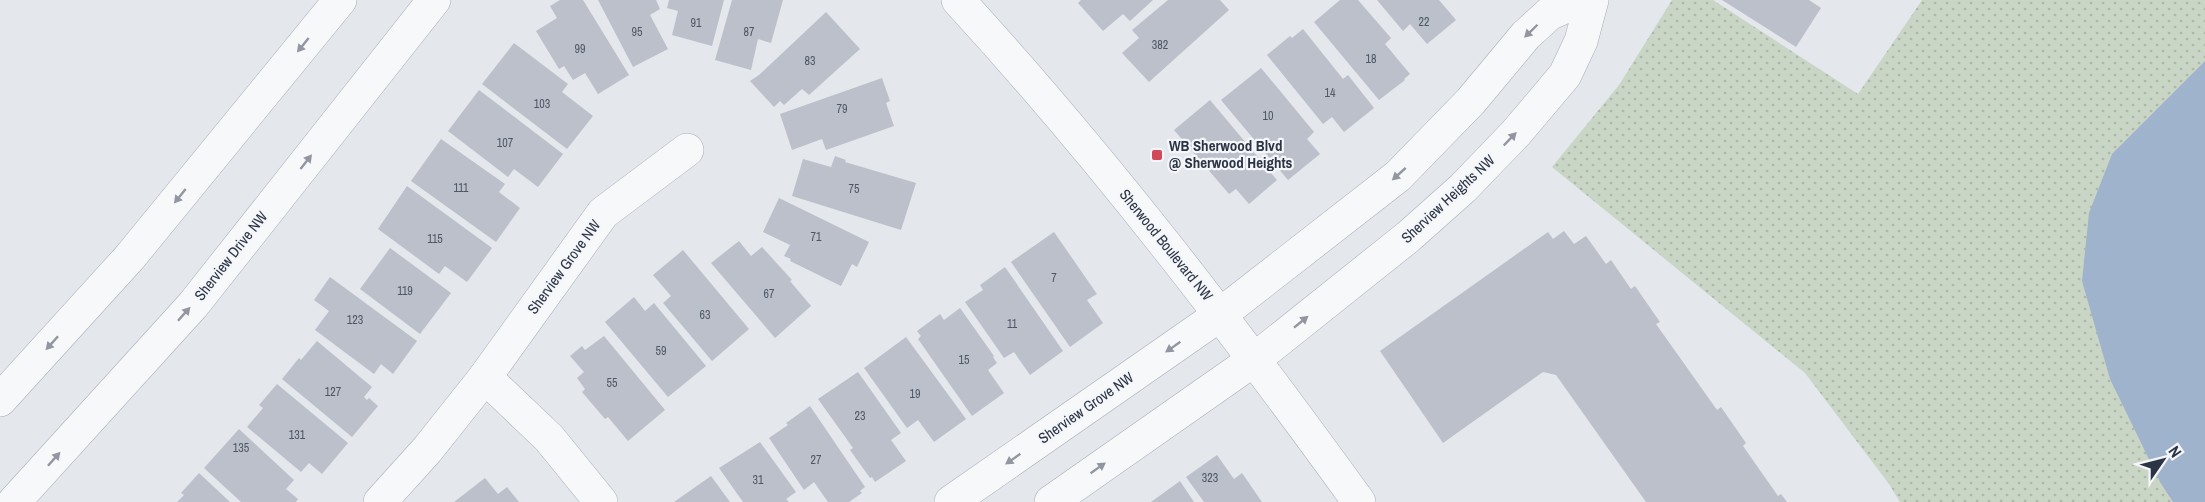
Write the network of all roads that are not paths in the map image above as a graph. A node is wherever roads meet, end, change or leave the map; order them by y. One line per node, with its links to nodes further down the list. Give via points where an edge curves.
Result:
1 (340, 0): 10 (street, one-way to 10, via 130,257)
2 (435, 0): 11 (street, Sherview Drive NW, one-way to 2, via 193,305)
3 (958, 0): 7 (street, Sherwood Boulevard NW, via 1082,141)
4 (1580, 0): 7 (street, one-way to 7, via 1549,14 1526,35 1464,109 1398,176)
5 (1592, 0): 8 (street, Sherview Heights NW, one-way to 5, via 1408,237 1516,133 1565,75 1581,41)
6 (687, 150): 9 (street, Sherview Grove NW, via 603,213)
7 (1221, 314): 8 (street, Sherwood Boulevard NW); 14 (street, Sherview Grove NW, one-way to 14)
8 (1255, 359): 15 (street, one-way to 8); 16 (street, Sherwood Boulevard NW)
9 (485, 377): 12 (street, Sherview Grove NW); 13 (street, via 549,438)
10 (0, 400)
11 (14, 502)
12 (380, 502)
13 (601, 502)
14 (951, 502)
15 (1051, 502)
16 (1359, 502)

